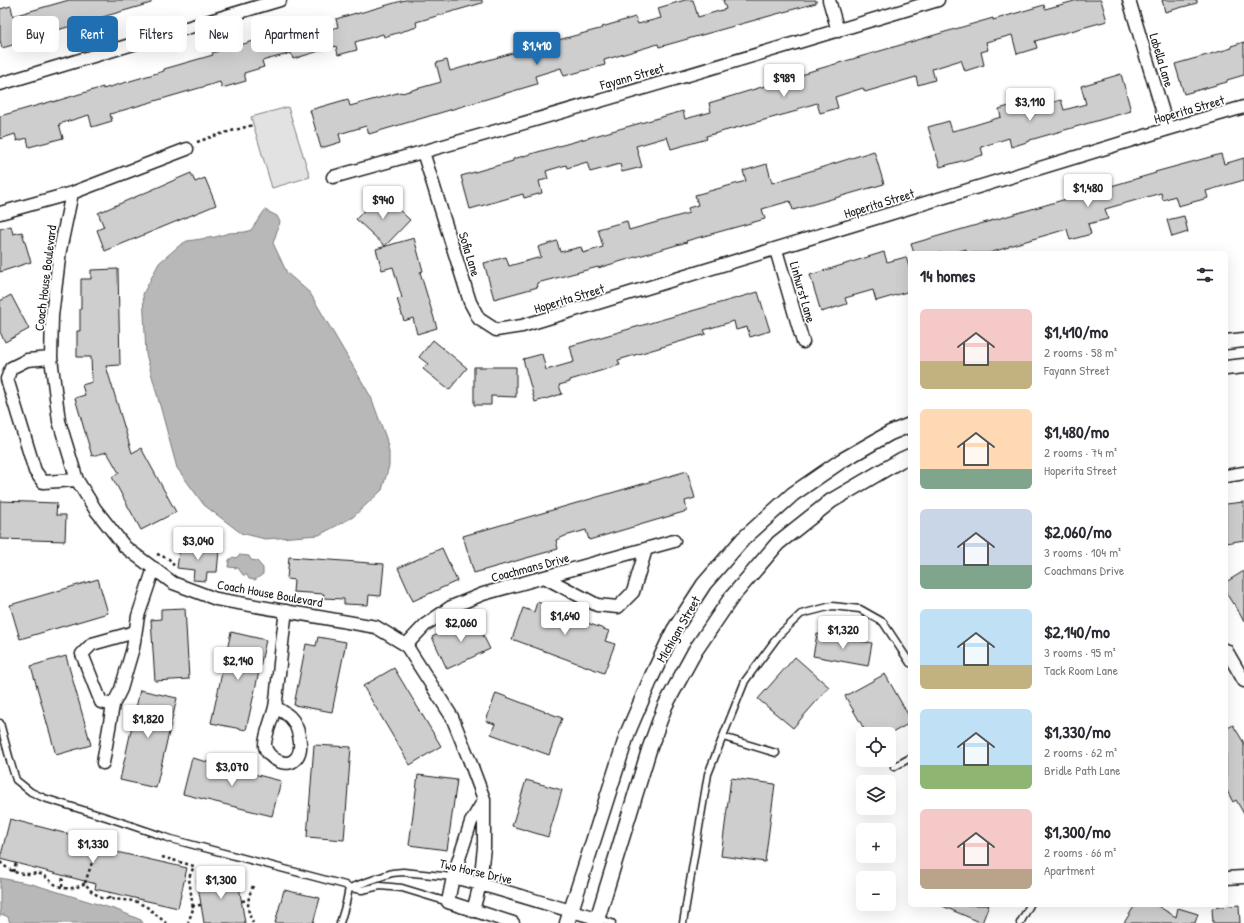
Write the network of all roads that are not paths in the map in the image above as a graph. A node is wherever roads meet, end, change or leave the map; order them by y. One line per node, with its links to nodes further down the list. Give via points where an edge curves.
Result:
1 (280, 0): 6 (street)
2 (829, 0): 5 (street)
3 (938, 0): 5 (street, Fayann Street)
4 (1129, 0): 8 (street, Labella Lane)
5 (838, 31): 10 (street, Fayann Street)
6 (0, 84)
7 (1244, 107): 8 (street, Hoperita Street)
8 (1168, 129): 14 (street, Hoperita Street)
9 (187, 149): 12 (street)
10 (423, 152): 11 (street, Fayann Street); 15 (street, Sofia Lane, via 470,302 479,319 496,330)
11 (333, 177)
12 (72, 193): 13 (street); 19 (street, Coach House Boulevard, via 60,250 52,316)
13 (0, 213)
14 (776, 250): 15 (street, Hoperita Street); 17 (street, Linhurst Lane)
15 (522, 326)
16 (1244, 340): 18 (street)
17 (803, 342)
18 (1228, 342)
19 (51, 358): 26 (street, Coach House Boulevard, via 59,422); 26 (street, via 27,360 11,368 6,379 35,471 43,482)
20 (1244, 366): 21 (street)
21 (1228, 368)
22 (908, 426): 54 (street, Michigan Street, via 841,461 793,494 743,539 704,584 674,630 634,718)
23 (908, 457): 55 (street, Michigan Street, via 831,501 778,543 731,598 695,651 665,706)
24 (1244, 473): 25 (street)
25 (1228, 476)
26 (77, 480): 29 (street, Coach House Boulevard, via 95,509 125,547)
27 (674, 541): 28 (street, Coachmans Drive)
28 (646, 549): 30 (street, Coachmans Drive); 30 (street, via 633,592 618,607 597,605)
29 (154, 568): 31 (street, Coach House Boulevard, via 173,583 216,599); 32 (street)
30 (544, 577): 33 (street, Coachmans Drive, via 483,594 451,607 425,625)
31 (286, 611): 33 (street, Coach House Boulevard, via 376,627); 38 (street)
32 (135, 632): 37 (street, via 121,689); 37 (street, via 92,644 82,654 101,702)
33 (406, 645): 45 (street, Coach House Boulevard, via 452,717)
34 (1228, 653): 36 (street)
35 (908, 660): 40 (lane, via 883,622 860,609 832,606 801,614 778,635 745,681)
36 (1244, 681)
37 (113, 705): 43 (street)
38 (275, 707)
39 (0, 723): 50 (lane, via 16,780 31,792 171,839)
40 (723, 737): 41 (lane); 59 (lane, via 708,774)
41 (776, 753)
42 (908, 759): 44 (lane)
43 (103, 763)
44 (894, 768)
45 (484, 799): 46 (street, via 471,822); 49 (street, Coach House Boulevard, via 484,847)
46 (453, 877): 49 (street, Two Horse Drive); 50 (lane, Two Horse Drive, via 404,872); 51 (street)
47 (1244, 877): 48 (street)
48 (1228, 878)
49 (480, 884): 53 (street, Coach House Boulevard); 54 (street, Two Horse Drive)
50 (349, 888): 51 (lane, via 402,888); 56 (lane)
51 (448, 902): 53 (street)
52 (1029, 907): 60 (lane)
53 (473, 911): 57 (street)
54 (569, 917): 55 (street, Two Horse Drive)
55 (597, 920): 58 (lane)
56 (340, 923)
57 (513, 923)
58 (612, 923)
59 (683, 923)
60 (1020, 923)

